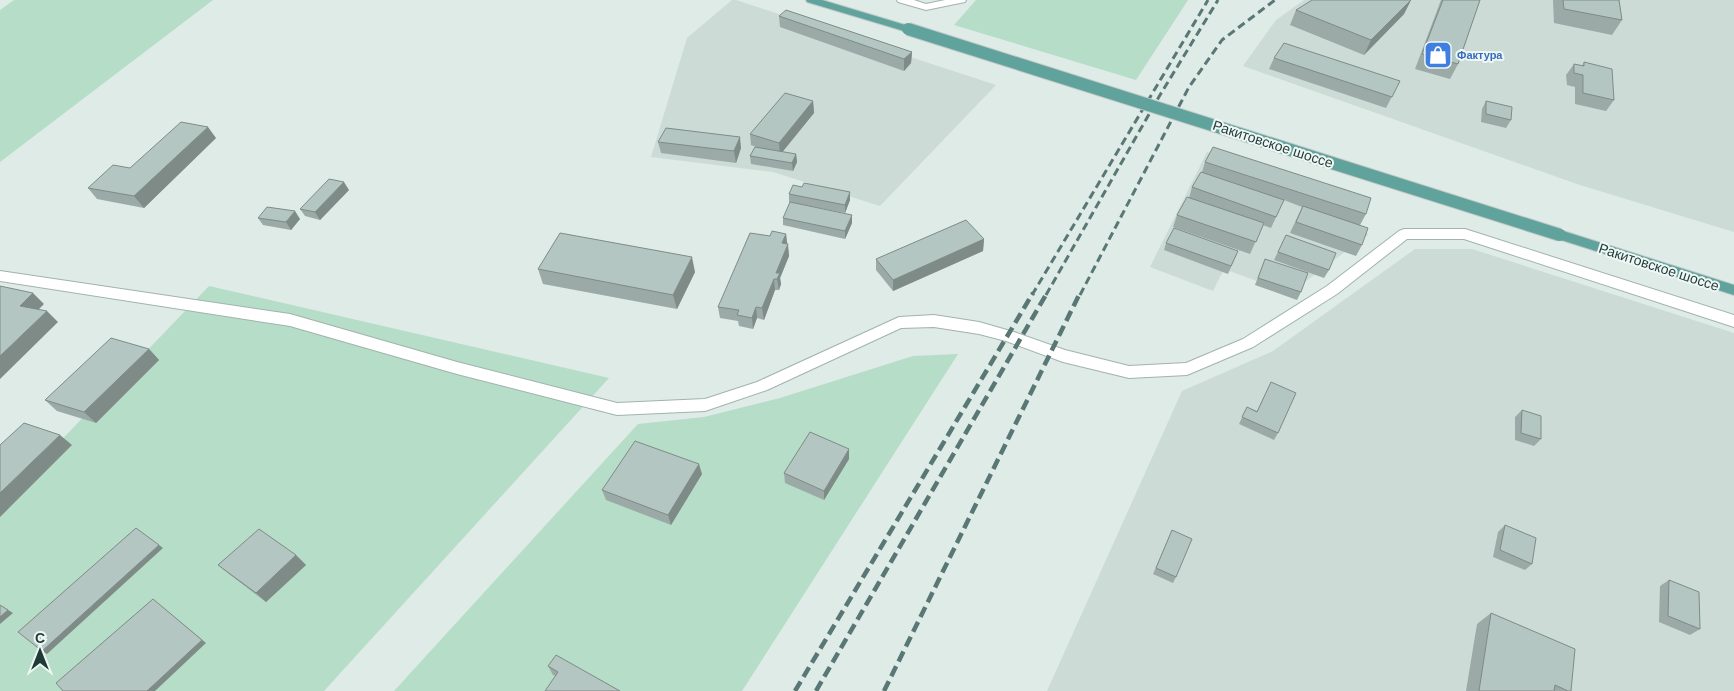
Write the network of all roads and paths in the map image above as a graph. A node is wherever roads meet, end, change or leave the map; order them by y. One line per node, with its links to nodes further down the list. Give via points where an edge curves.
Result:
1 (811, 0): 5 (main road, Ракитовское шоссе, bridge)
2 (902, 0): 3 (street, via 926,7)
3 (961, 0)
4 (0, 276): 6 (street, via 290,320 617,409 705,405 762,386 899,323 934,321 980,328 1063,356 1129,372 1187,369 1248,343 1332,290 1404,234 1465,234)
5 (1734, 290)
6 (1734, 321)

